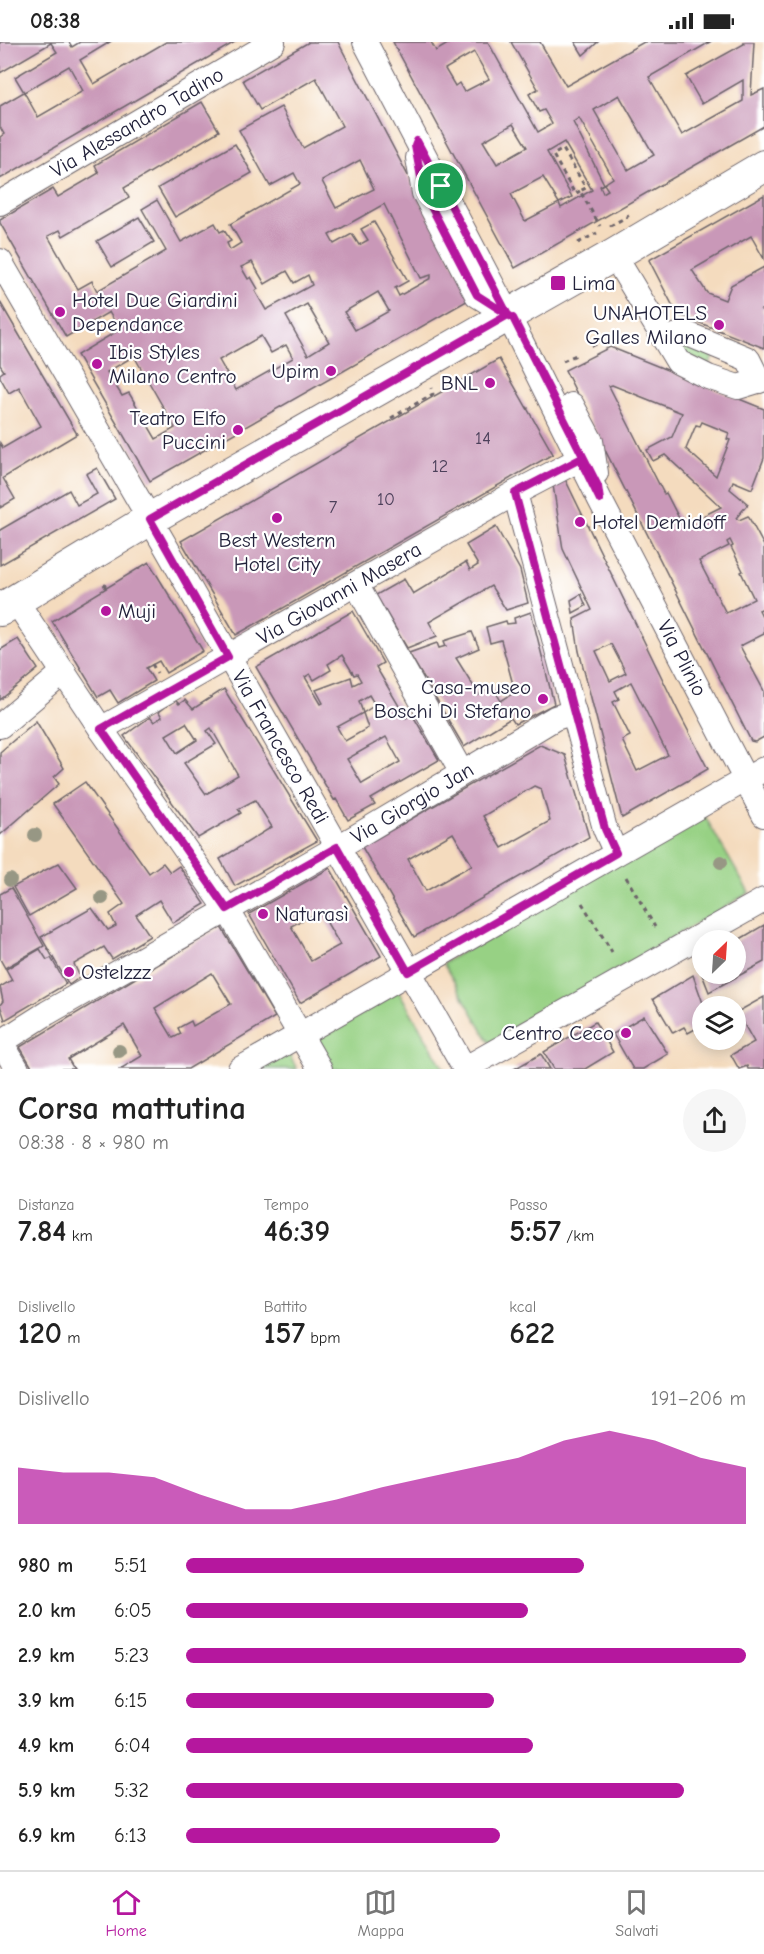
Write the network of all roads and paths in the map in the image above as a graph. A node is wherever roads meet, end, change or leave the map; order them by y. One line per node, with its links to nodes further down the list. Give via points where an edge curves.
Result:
1 (273, 42): 5 (street, Via Alessandro Tadino)
2 (365, 42): 11 (street, via 417,141 424,193 477,295)
3 (764, 166): 8 (main road)
4 (580, 191): 4 (path, via 586,188 563,149 552,155 575,194); 7 (path)
5 (0, 203)
6 (625, 211): 8 (path, via 628,216)
7 (600, 226)
8 (607, 238): 9 (path); 11 (main road); 13 (street)
9 (578, 243)
10 (0, 261): 24 (street, Via Francesco Redi)
11 (511, 317): 21 (street, Via Plinio); 23 (street, Via Plinio, via 536,334 591,441); 24 (main road)
12 (607, 339): 14 (path)
13 (664, 339): 16 (street, via 685,333); 16 (street, via 678,362)
14 (592, 346)
15 (576, 354): 17 (path)
16 (711, 360): 18 (street, via 748,359); 18 (street, via 738,387)
17 (563, 361)
18 (758, 376)
19 (431, 388): 20 (path, via 433,394)
20 (391, 418)
21 (580, 459): 22 (street, Via Giovanni Masera); 23 (street, Via Plinio)
22 (515, 493): 26 (street, Via Giovanni Masera); 31 (street)
23 (599, 493): 35 (street, Via Plinio)
24 (150, 519): 28 (main road); 29 (street, Via Francesco Redi)
25 (104, 584): 27 (path)
26 (356, 585): 29 (street, Via Giovanni Masera); 34 (street)
27 (106, 588)
28 (8, 605): 30 (street)
29 (228, 657): 33 (street, Via Giovanni Masera); 37 (street, Via Francesco Redi)
30 (64, 672): 32 (street); 33 (street)
31 (574, 712): 34 (street, Via Giorgio Jan, via 555,718); 38 (street, via 605,829)
32 (0, 726)
33 (101, 729): 42 (street)
34 (462, 773): 37 (street, Via Giorgio Jan)
35 (755, 774): 36 (street, Via Plinio); 38 (street)
36 (764, 815)
37 (337, 847): 42 (street, Via Giorgio Jan); 45 (street, Via Francesco Redi)
38 (616, 853): 45 (street)
39 (626, 877): 43 (path)
40 (764, 900): 51 (street)
41 (582, 903): 44 (path)
42 (227, 909): 46 (street); 47 (street, Via Giorgio Jan)
43 (655, 927)
44 (612, 952)
45 (408, 972): 46 (street); 51 (street, Via Francesco Redi)
46 (300, 1035): 49 (street); 50 (street)
47 (1, 1042): 48 (street)
48 (17, 1069)
49 (240, 1069)
50 (320, 1069)
51 (464, 1069)

